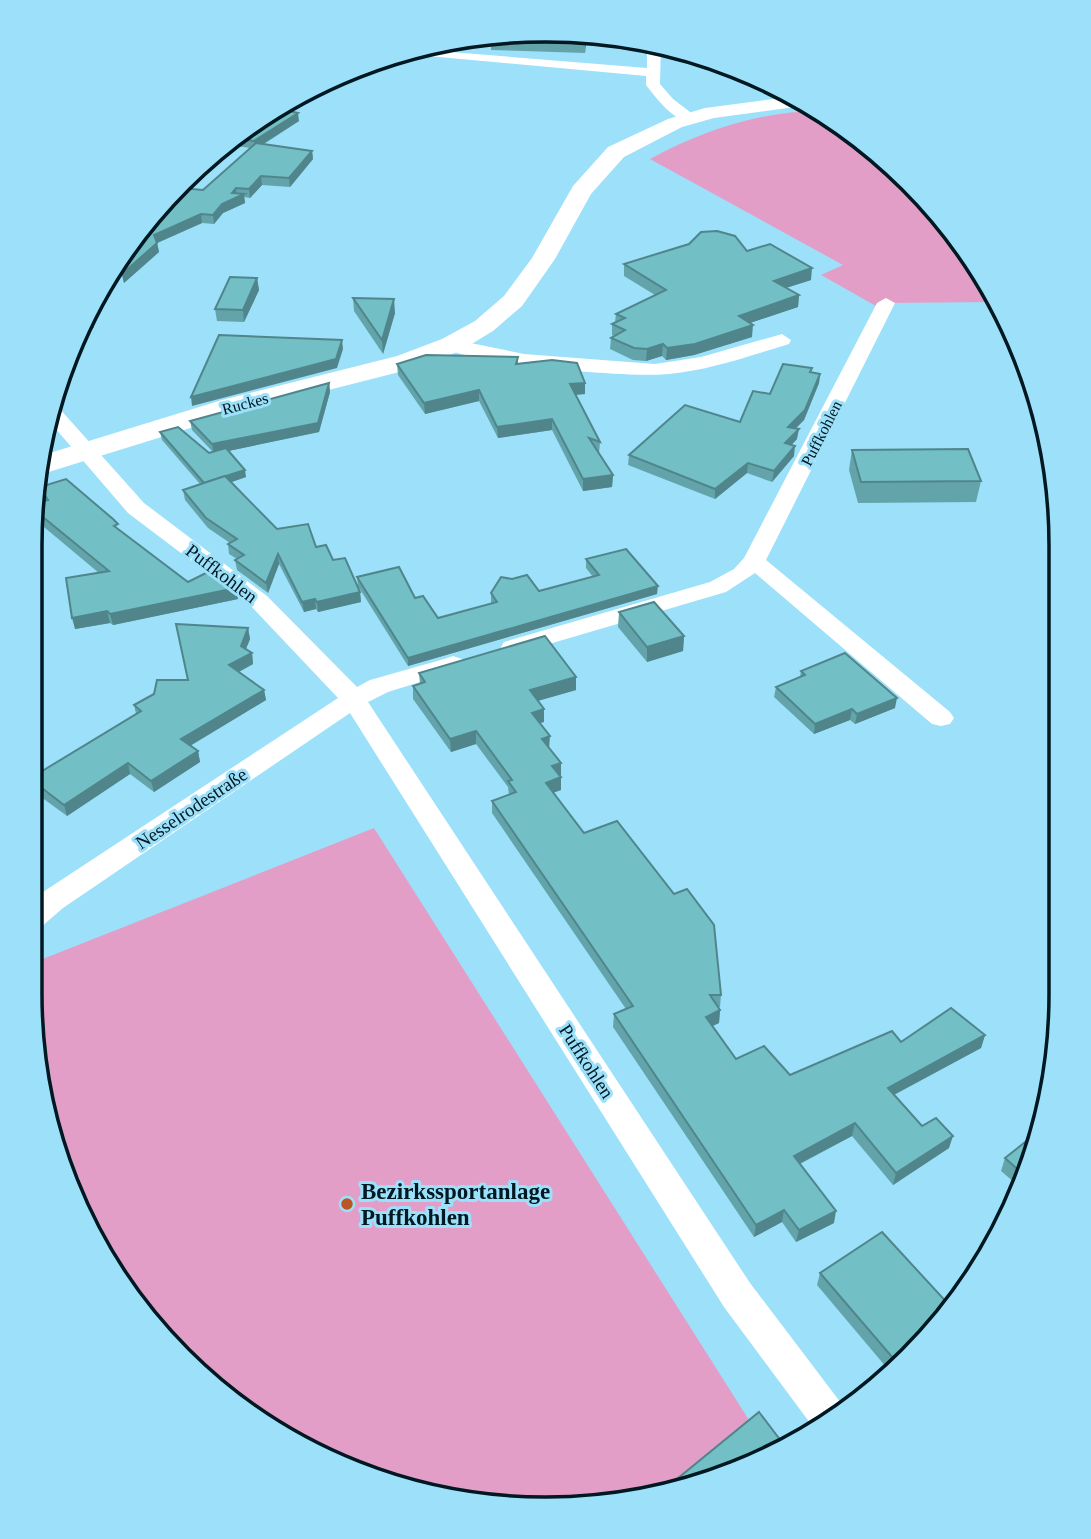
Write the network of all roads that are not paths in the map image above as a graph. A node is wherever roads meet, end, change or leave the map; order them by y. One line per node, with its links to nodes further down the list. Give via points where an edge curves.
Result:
1 (654, 54): 3 (street)
2 (434, 55): 3 (street)
3 (653, 73): 6 (street); 7 (street, via 659,93)
4 (786, 104): 6 (main road, Ruckes)
5 (794, 108): 6 (main road, Ruckes)
6 (712, 115): 7 (main road); 8 (main road, Ruckes)
7 (690, 118): 8 (main road, Ruckes, via 624,147)
8 (601, 167): 11 (main road, Ruckes, via 513,300 484,326)
9 (886, 303): 15 (street, Puffkohlen)
10 (782, 340): 11 (street, via 721,359 659,369 509,359)
11 (451, 345): 13 (main road, Ruckes, via 406,362 232,406)
12 (58, 419): 13 (street, Puffkohlen)
13 (86, 451): 14 (main road, Ruckes); 16 (street, Puffkohlen, via 136,508 259,601)
14 (49, 463)
15 (754, 561): 16 (street, Puffkohlen, via 742,575 718,587 379,686); 17 (street)
16 (354, 699): 18 (street, Nesselrodestraße); 19 (street, Puffkohlen, via 737,1295)
17 (941, 718)
18 (42, 896)
19 (825, 1412)

